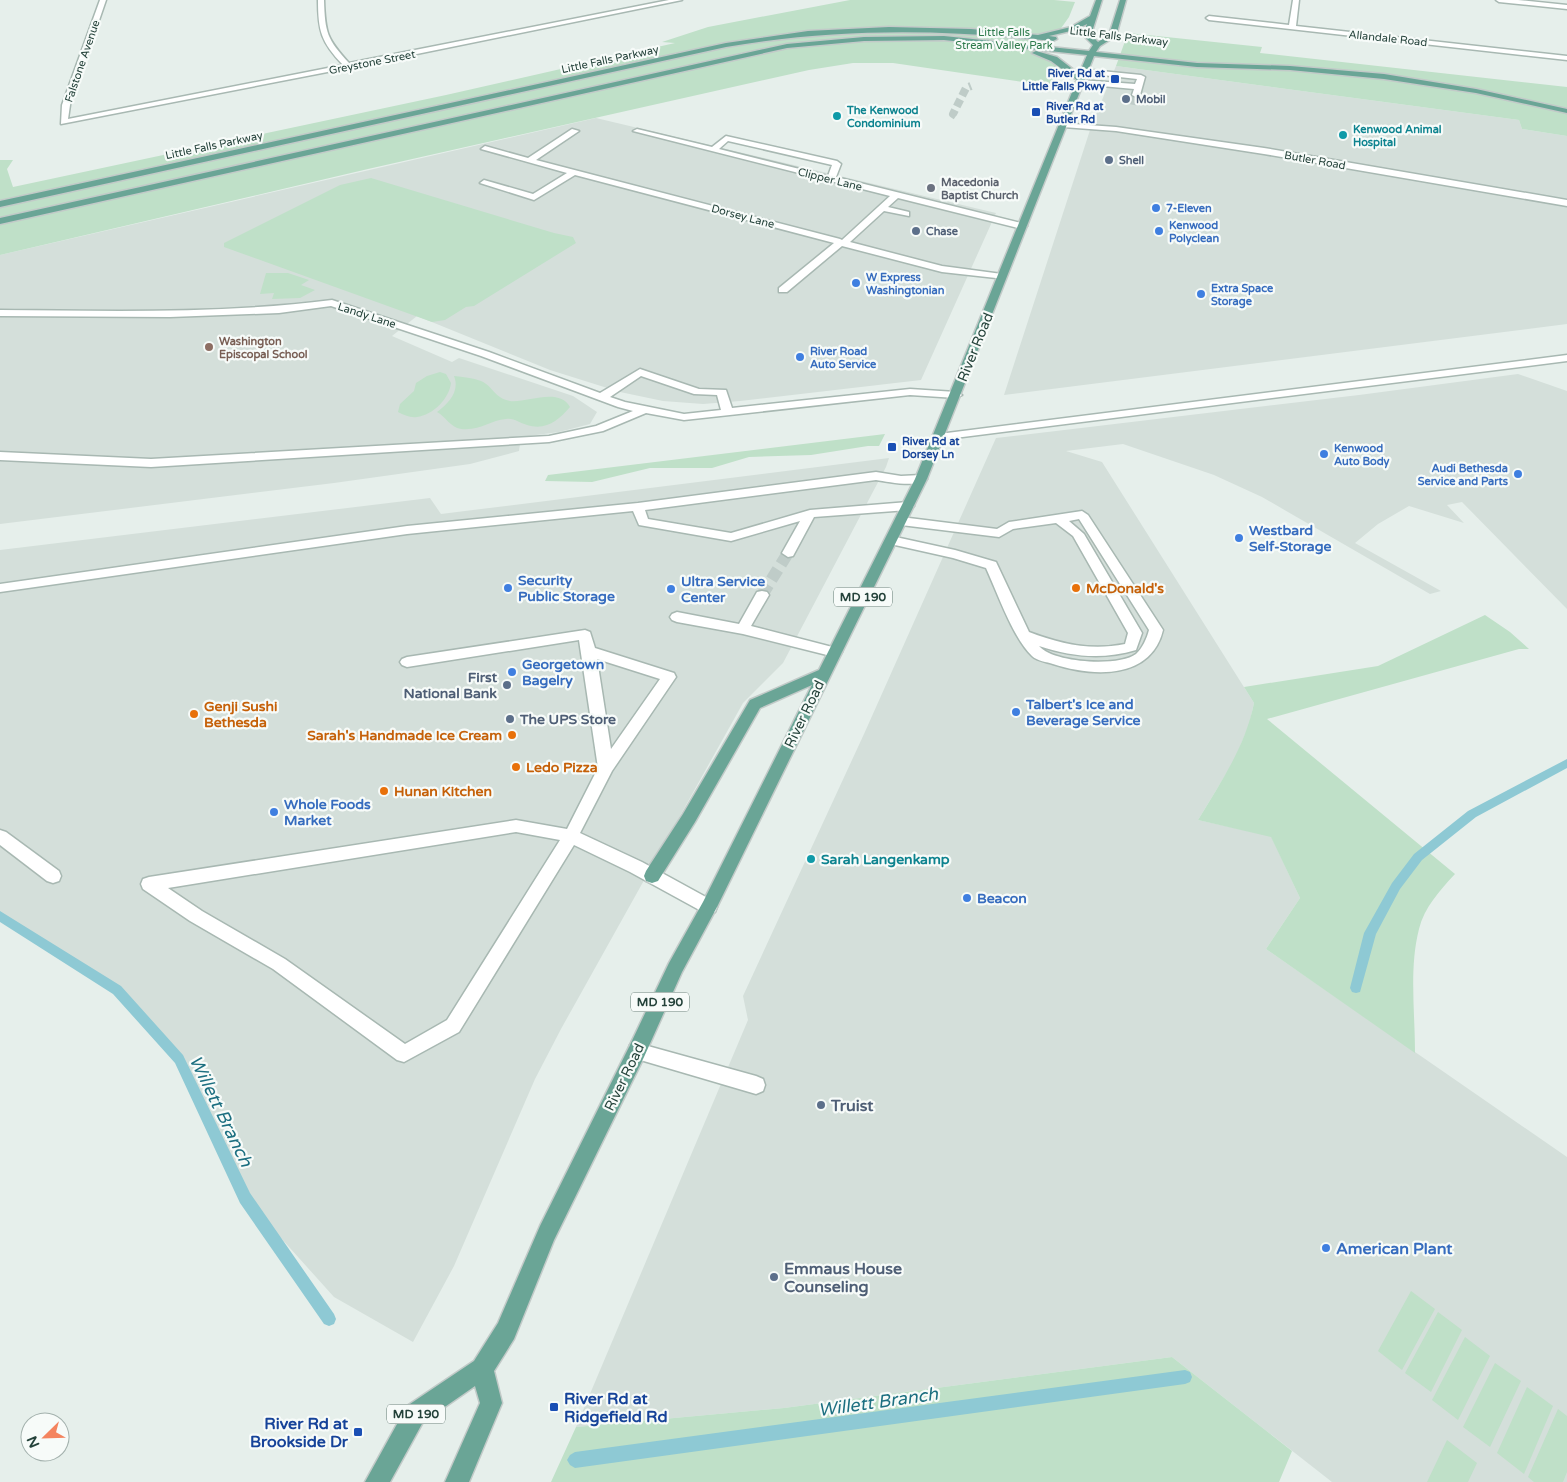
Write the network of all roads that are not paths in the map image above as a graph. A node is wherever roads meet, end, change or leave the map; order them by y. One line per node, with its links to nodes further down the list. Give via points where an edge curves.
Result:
1 (103, 0): 26 (street, Falstone Avenue, via 66,106)
2 (321, 0): 22 (street, via 324,38)
3 (677, 0): 22 (street, Greystone Street)
4 (1099, 0): 9 (main road)
5 (1296, 0): 11 (street)
6 (1499, 0): 8 (street)
7 (1121, 1): 16 (main road, River Road / MD 190, via 1112,36)
8 (1567, 7)
9 (1094, 16): 12 (main road, via 1066,32); 16 (main road, via 1087,35)
10 (1209, 18): 11 (street, Allandale Road)
11 (1292, 27): 20 (street, Allandale Road)
12 (1032, 36): 13 (main road, Little Falls Parkway); 37 (main road, Little Falls Parkway, via 898,27 775,36)
13 (1060, 40)
14 (980, 42): 18 (main road, Little Falls Parkway); 23 (main road, via 1044,55); 41 (main road, Little Falls Parkway, via 890,38 787,46)
15 (1087, 44): 16 (main road, Little Falls Parkway)
16 (1097, 45): 17 (main road, Little Falls Parkway); 18 (main road, River Road / MD 190)
17 (1113, 47)
18 (1091, 54): 21 (main road, Little Falls Parkway, via 1198,65); 23 (main road, River Road / MD 190)
19 (1196, 56): 21 (main road, Little Falls Parkway)
20 (1567, 58)
21 (1232, 65): 25 (main road, Little Falls Parkway, via 1362,74)
22 (348, 66): 26 (street, Greystone Street)
23 (1082, 77): 24 (street); 27 (main road, River Road / MD 190)
24 (1137, 91)
25 (1567, 111)
26 (64, 122)
27 (1063, 125): 38 (street, Butler Road, via 1116,129 1264,151); 42 (main road, River Road / MD 190)
28 (575, 131): 32 (street)
29 (637, 132): 31 (street, Clipper Lane)
30 (485, 148): 32 (street, Dorsey Lane)
31 (713, 150): 34 (street, Clipper Lane); 34 (street, via 726,138 837,164)
32 (530, 160): 33 (street, Dorsey Lane)
33 (575, 172): 35 (street, via 534,197); 43 (street, Dorsey Lane)
34 (831, 179): 36 (street, Clipper Lane)
35 (484, 183)
36 (896, 195): 39 (street); 42 (street, Clipper Lane)
37 (0, 204)
38 (1567, 204)
39 (882, 208): 40 (street); 43 (street)
40 (906, 214)
41 (0, 222)
42 (1022, 226): 44 (main road, River Road / MD 190)
43 (843, 243): 44 (street, Dorsey Lane, via 942,269); 45 (street)
44 (1002, 277): 48 (main road, River Road / MD 190)
45 (783, 290)
46 (0, 312): 49 (street, Landy Lane, via 170,314 279,310 332,303 486,354)
47 (1567, 358): 52 (street)
48 (956, 395): 51 (street, Landy Lane, via 910,392); 52 (main road, River Road / MD 190)
49 (602, 398): 50 (street, Landy Lane); 51 (street, via 640,372 698,392 722,392)
50 (644, 410): 51 (street, Landy Lane, via 684,416); 53 (street, via 599,429 549,439 151,463)
51 (727, 412)
52 (939, 437): 54 (main road, River Road / MD 190)
53 (0, 456)
54 (921, 480): 55 (main road, River Road / MD 190); 56 (street, via 876,476)
55 (908, 506): 57 (street); 59 (main road, River Road / MD 190)
56 (638, 507): 57 (street, via 643,522 731,536); 62 (street, via 407,530)
57 (810, 514): 61 (street)
58 (1058, 518): 59 (street, via 1009,526 999,533); 66 (street, via 1078,534 1135,633 1131,647 1114,652 1086,652 1060,649); 66 (street, via 1082,515 1156,630 1154,638 1141,657 1118,667 1072,665 1038,654)
59 (901, 521): 60 (main road, River Road / MD 190)
60 (891, 540): 66 (street, via 991,565); 68 (main road, River Road / MD 190)
61 (788, 553)
62 (0, 588)
63 (762, 595): 65 (street)
64 (677, 617): 65 (street)
65 (743, 629): 68 (street)
66 (1024, 635)
67 (589, 652): 69 (street, via 585,635); 71 (street); 71 (street, via 669,676)
68 (835, 652): 70 (main road, River Road / MD 190)
69 (407, 662)
70 (825, 673): 75 (main road, via 755,704); 76 (main road, River Road / MD 190)
71 (606, 768): 73 (street)
72 (0, 836): 74 (street)
73 (571, 836): 73 (street, via 516,826 149,884 196,916 279,964 404,1054 453,1026); 75 (street)
74 (53, 876)
75 (652, 876): 76 (street)
76 (709, 907): 77 (main road, River Road / MD 190, via 675,968)
77 (637, 1050): 78 (street); 79 (main road, River Road / MD 190, via 547,1233 506,1330)
78 (756, 1085)
79 (482, 1369): 80 (main road, River Road / MD 190, via 415,1414); 81 (main road, via 491,1403)
80 (377, 1482)
81 (457, 1482)

